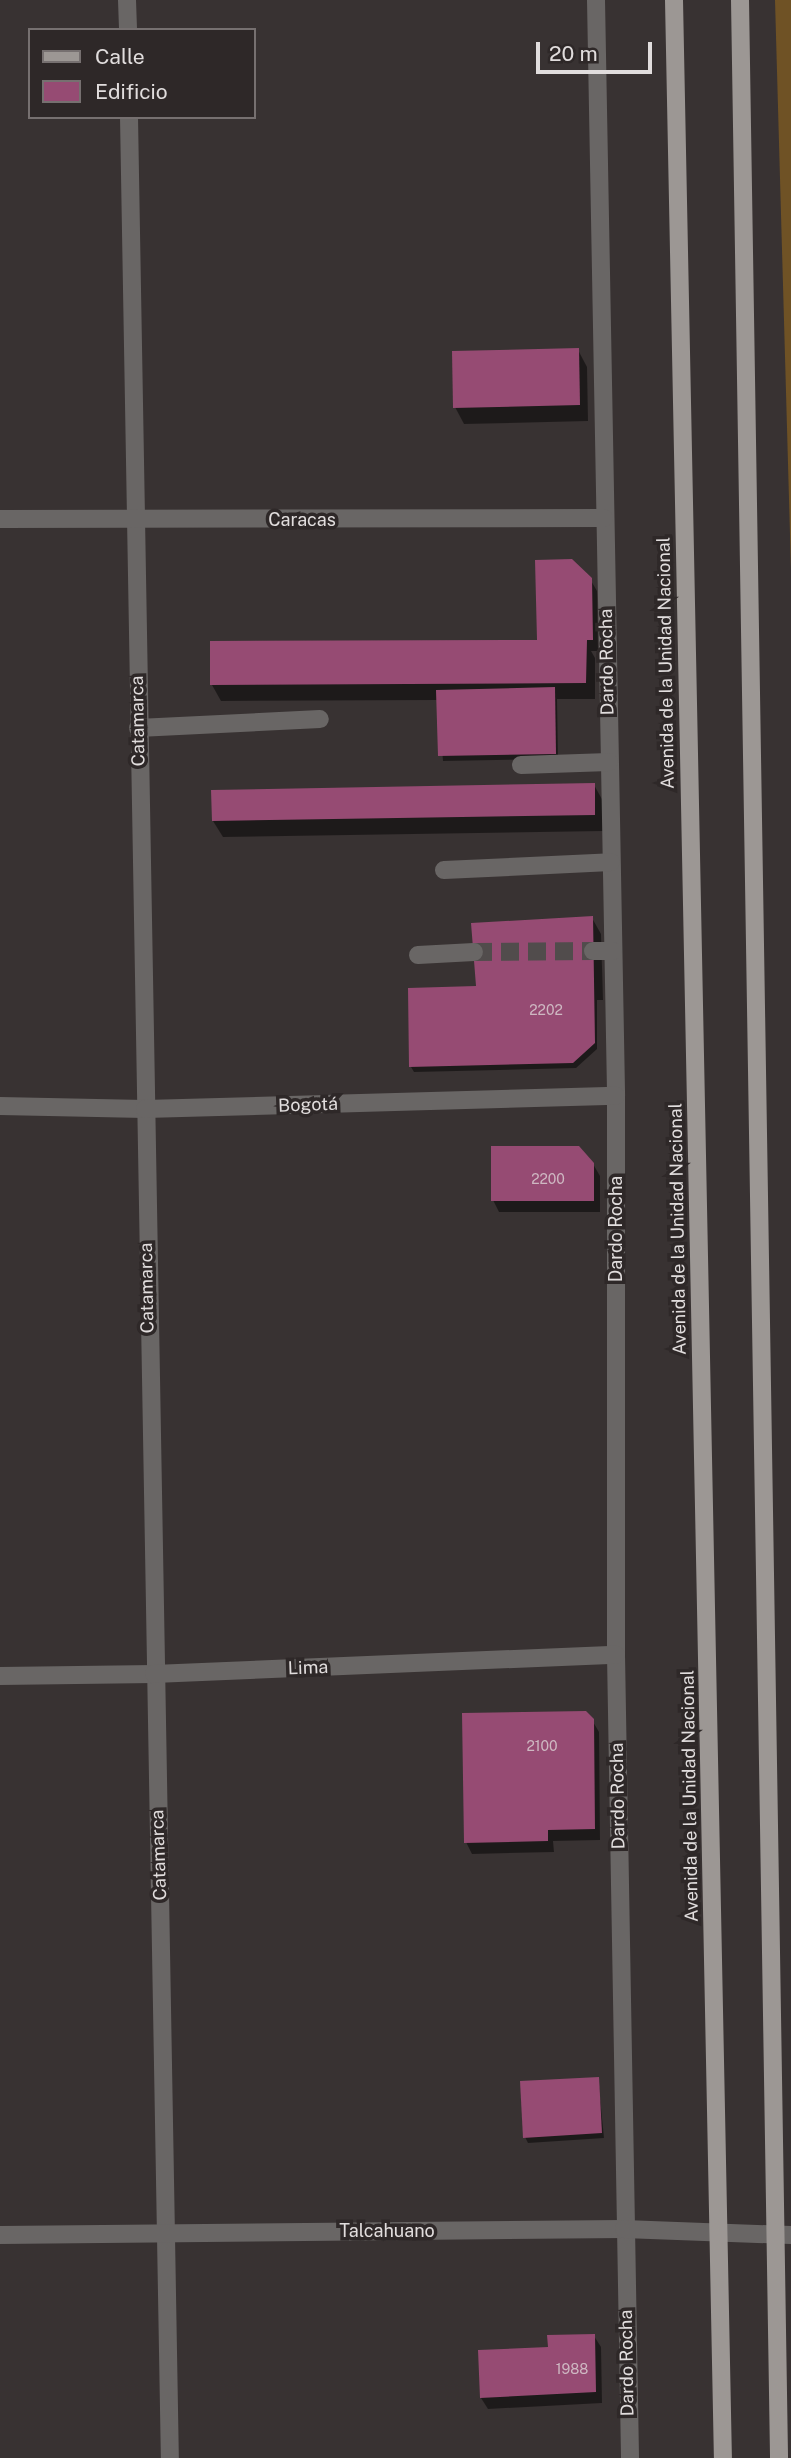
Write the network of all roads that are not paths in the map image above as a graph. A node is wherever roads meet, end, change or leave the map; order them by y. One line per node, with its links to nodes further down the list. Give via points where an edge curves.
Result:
1 (127, 0): 5 (street)
2 (596, 0): 7 (street, Dardo Rocha)
3 (674, 0): 27 (main road, Avenida de la Unidad Nacional)
4 (740, 0): 29 (main road)
5 (128, 28)
6 (129, 119): 9 (street, Catamarca)
7 (604, 518): 9 (street, Caracas); 12 (street, Dardo Rocha)
8 (0, 519): 9 (street, Caracas)
9 (135, 522): 11 (street, Catamarca)
10 (320, 719): 11 (street)
11 (138, 728): 22 (street, Catamarca)
12 (609, 762): 13 (street); 14 (street, Dardo Rocha)
13 (521, 765)
14 (611, 862): 15 (street); 17 (street, Dardo Rocha)
15 (444, 870)
16 (593, 951): 17 (street)
17 (613, 951): 20 (street, Dardo Rocha)
18 (474, 952): 19 (street)
19 (418, 955)
20 (616, 1096): 22 (street, Bogotá); 23 (street, Dardo Rocha)
21 (0, 1106): 22 (street, Bogotá)
22 (145, 1110): 24 (street, Catamarca)
23 (616, 1655): 24 (street, Lima); 26 (street, Dardo Rocha)
24 (154, 1674): 25 (street, Lima); 28 (street, Catamarca)
25 (0, 1676)
26 (624, 2229): 27 (street, Talcahuano); 28 (street, Talcahuano); 32 (street, Dardo Rocha)
27 (720, 2232): 29 (street, Talcahuano); 33 (main road, Avenida de la Unidad Nacional)
28 (169, 2233): 30 (street, Talcahuano); 31 (street, Catamarca)
29 (782, 2234): 34 (main road)
30 (0, 2235)
31 (170, 2458)
32 (629, 2458)
33 (723, 2458)
34 (779, 2458)

